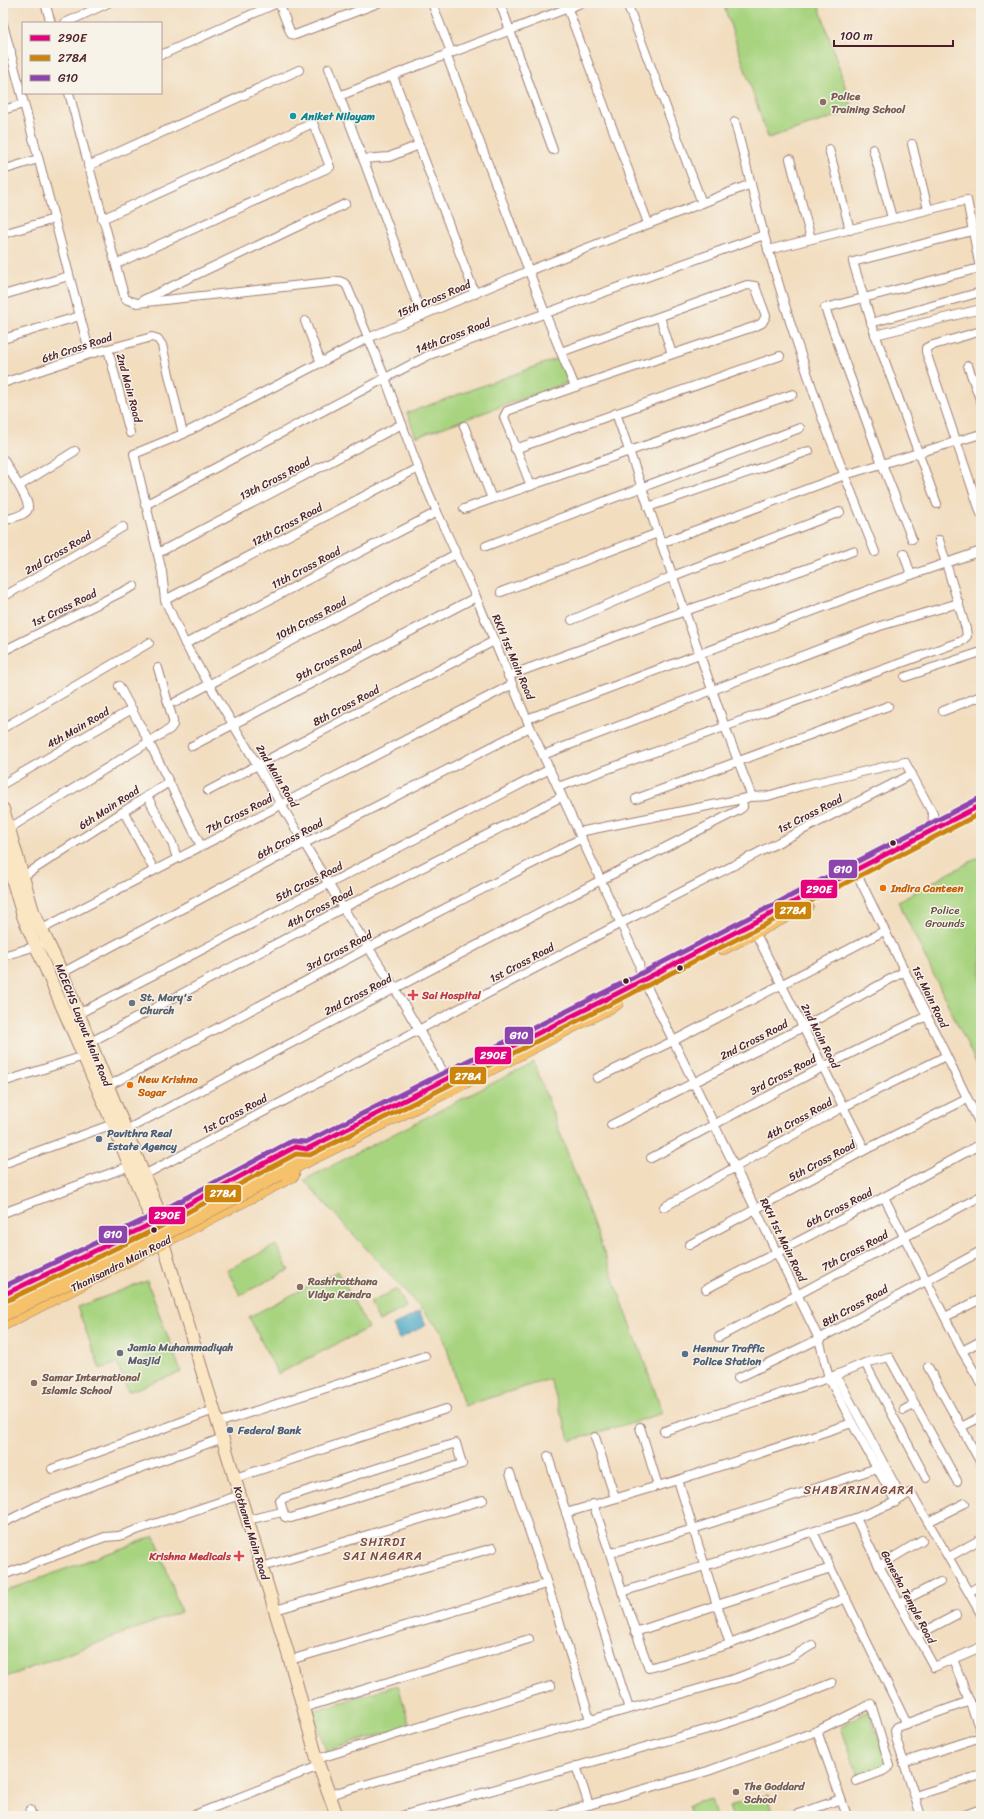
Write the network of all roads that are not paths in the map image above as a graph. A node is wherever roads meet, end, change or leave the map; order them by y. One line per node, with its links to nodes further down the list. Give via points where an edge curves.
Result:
1 (45, 3): 10 (street)
2 (108, 3): 11 (street)
3 (278, 3): 4 (street, via 291,34 295,35); 16 (street)
4 (378, 3)
5 (432, 3): 15 (street)
6 (500, 3): 13 (street)
7 (581, 3): 9 (street)
8 (627, 3): 36 (street)
9 (567, 6): 13 (street); 42 (street)
10 (51, 22)
11 (67, 22)
12 (3, 24): 14 (street)
13 (510, 29): 15 (street); 28 (street)
14 (7, 52): 22 (street)
15 (448, 53): 19 (street); 51 (street)
16 (162, 55)
17 (329, 68): 21 (street)
18 (299, 70): 33 (street)
19 (393, 76): 21 (street); 26 (street)
20 (72, 94): 33 (street)
21 (339, 96): 31 (street)
22 (23, 104): 23 (street); 30 (street)
23 (3, 110)
24 (736, 122): 35 (street)
25 (912, 144): 38 (street)
26 (419, 145): 31 (street, via 389,157); 54 (street)
27 (873, 149): 39 (street)
28 (553, 150)
29 (829, 150): 43 (street)
30 (38, 159): 34 (street); 40 (street)
31 (364, 159): 61 (street)
32 (790, 159): 47 (street)
33 (88, 166): 41 (street)
34 (3, 170)
35 (751, 184): 36 (street, 15th Cross Road); 46 (street)
36 (702, 202): 42 (street, 15th Cross Road)
37 (345, 204): 57 (street)
38 (928, 209): 39 (street); 44 (street, via 966,200)
39 (892, 218): 43 (street)
40 (54, 219): 45 (street); 52 (street)
41 (102, 219): 49 (street); 49 (street, via 313,123 330,167)
42 (648, 223): 51 (street, 15th Cross Road)
43 (850, 230): 47 (street)
44 (972, 231): 50 (street); 56 (street, via 853,262)
45 (3, 234)
46 (764, 235): 48 (street); 59 (street, 14th Cross Road)
47 (811, 240): 48 (street)
48 (768, 250): 99 (street, via 824,420)
49 (116, 264): 57 (street, via 125,299)
50 (980, 268): 56 (street)
51 (528, 271): 54 (street, 15th Cross Road); 59 (street)
52 (69, 276): 55 (street); 60 (street)
53 (981, 292): 64 (street)
54 (475, 294): 61 (street, 15th Cross Road)
55 (3, 295)
56 (863, 298): 64 (street); 96 (street, via 825,308)
57 (137, 303): 68 (street, RKH 1st Main Road, via 339,281 347,286)
58 (981, 309): 66 (street)
59 (545, 313): 70 (street); 76 (street, 14th Cross Road, via 429,355)
60 (80, 316): 67 (street); 71 (street)
61 (422, 316): 68 (street, 15th Cross Road)
62 (660, 317): 70 (street); 72 (street); 72 (street, via 747,285 755,286 766,316 762,323 756,326)
63 (305, 321): 74 (street)
64 (871, 322): 66 (street)
65 (981, 332): 88 (street, via 926,348)
66 (875, 335): 93 (street)
67 (3, 338)
68 (368, 338): 74 (street, 15th Cross Road); 76 (street, RKH 1st Main Road)
69 (108, 349): 71 (street, 6th Cross Road); 85 (street, 2nd Main Road); 86 (street, 6th Cross Road, via 152,337 158,339 162,346)
70 (560, 352): 78 (street)
71 (90, 354): 77 (street, 6th Cross Road)
72 (672, 354): 78 (street)
73 (780, 356): 81 (street)
74 (321, 363): 86 (street, 15th Cross Road)
75 (968, 366): 80 (street)
76 (386, 378): 82 (street, RKH 1st Main Road); 105 (street, 14th Cross Road)
77 (3, 383)
78 (575, 386): 89 (street, via 507,411 504,417)
79 (793, 394): 92 (street)
80 (981, 402)
81 (616, 413): 89 (street); 92 (street)
82 (402, 424): 97 (street, RKH 1st Main Road); 121 (street, 13th Cross Road)
83 (464, 426): 103 (street)
84 (800, 428): 102 (street)
85 (130, 433)
86 (184, 434): 94 (street, 15th Cross Road)
87 (981, 434): 88 (street)
88 (957, 441): 93 (street); 110 (street)
89 (515, 449): 101 (street)
90 (75, 451): 100 (street)
91 (810, 451): 106 (street)
92 (629, 452): 101 (street); 102 (street)
93 (919, 453): 96 (street); 104 (street)
94 (134, 454): 105 (street, 2nd Main Road)
95 (3, 459): 98 (street)
96 (882, 464): 99 (street); 114 (street)
97 (418, 468): 108 (street, RKH 1st Main Road); 130 (street, 12th Cross Road)
98 (7, 473): 100 (street)
99 (845, 475): 116 (street); 120 (street)
100 (19, 486): 111 (street, via 29,508 26,513)
101 (531, 486): 103 (street)
102 (642, 488): 106 (street); 117 (street)
103 (492, 499): 107 (street)
104 (937, 504)
105 (145, 505): 121 (street, 2nd Main Road)
106 (648, 507): 113 (street)
107 (464, 510)
108 (437, 512): 122 (street, RKH 1st Main Road); 139 (street, 11th Cross Road)
109 (840, 512): 126 (street)
110 (981, 514)
111 (3, 521)
112 (123, 527): 131 (street, 2nd Cross Road)
113 (658, 533): 116 (street); 129 (street)
114 (912, 539)
115 (939, 540): 124 (street)
116 (661, 543): 126 (street)
117 (486, 546)
118 (853, 551): 135 (street)
119 (981, 551): 124 (street, 6th Cross Road)
120 (875, 552)
121 (158, 553): 127 (street, 2nd Main Road)
122 (456, 554): 132 (street, RKH 1st Main Road); 146 (street, 10th Cross Road)
123 (904, 554): 125 (street)
124 (946, 562): 125 (street, 6th Cross Road); 134 (street)
125 (911, 575): 142 (street, 6th Cross Road)
126 (673, 576): 135 (street); 136 (street)
127 (163, 581): 130 (street); 133 (street, 2nd Main Road)
128 (134, 586): 140 (street, 1st Cross Road)
129 (501, 592)
130 (176, 595): 133 (street, 12th Cross Road)
131 (3, 597)
132 (476, 597): 137 (street, RKH 1st Main Road); 156 (street, 9th Cross Road)
133 (165, 600): 139 (street, 2nd Main Road)
134 (959, 603): 149 (street, via 880,626); 157 (street, via 967,636 962,641)
135 (685, 611): 142 (street); 144 (street)
136 (572, 620)
137 (494, 641): 144 (street, RKH 1st Main Road); 163 (street, 8th Cross Road)
138 (149, 643): 158 (street)
139 (185, 644): 146 (street, 2nd Main Road)
140 (3, 650)
141 (981, 652): 145 (street)
142 (700, 654): 149 (street); 155 (street, 6th Cross Road)
143 (158, 668): 159 (street, via 173,725)
144 (508, 676): 147 (street, RKH 1st Main Road)
145 (905, 677)
146 (209, 685): 151 (street, 10th Cross Road); 156 (street, 2nd Main Road)
147 (512, 685): 155 (street, RKH 1st Main Road); 175 (street, 7th Cross Road)
148 (119, 686): 153 (street)
149 (713, 691): 157 (street); 161 (street)
150 (981, 696): 154 (street)
151 (176, 702)
152 (888, 706): 162 (street)
153 (132, 709): 159 (street); 167 (street, 4th Main Road)
154 (943, 711)
155 (529, 723): 161 (street, RKH 1st Main Road); 183 (street, 6th Cross Road)
156 (232, 725): 160 (street, 9th Cross Road); 163 (street, 2nd Main Road)
157 (725, 727): 162 (street); 168 (street)
158 (3, 728)
159 (149, 742): 166 (street); 180 (street)
160 (192, 746)
161 (543, 755): 164 (street, RKH 1st Main Road)
162 (738, 761): 172 (street); 173 (street)
163 (257, 764): 169 (street, 8th Cross Road); 175 (street, 2nd Main Road)
164 (550, 769): 168 (street, RKH 1st Main Road); 191 (street, 5th Cross Road)
165 (912, 774): 172 (street, 3rd Cross Road, via 905,762 768,796); 181 (street, via 932,814); 193 (street, 1st Cross Road)
166 (169, 782): 170 (street, 6th Main Road); 184 (street)
167 (3, 784)
168 (558, 787): 171 (street, RKH 1st Main Road)
169 (208, 791)
170 (147, 796): 178 (street, 6th Main Road); 186 (street, via 172,843)
171 (562, 797): 182 (street, RKH 1st Main Road); 192 (street, 4th Cross Road)
172 (752, 797): 174 (street, 3rd Cross Road)
173 (636, 799)
174 (742, 799): 182 (street, 3rd Cross Road); 190 (street, 2nd Cross Road, via 743,806 740,810)
175 (281, 805): 183 (street, 2nd Main Road); 184 (street, 7th Cross Road)
176 (981, 805): 181 (main road, Thanisandra Main Road)
177 (3, 809): 180 (main road, MCECHS Layout Main Road)
178 (124, 812): 187 (street); 189 (street, 6th Main Road)
179 (981, 815): 188 (main road, Thanisandra Main Road)
180 (8, 829): 189 (main road, MCECHS Layout Main Road)
181 (932, 830): 188 (main road, Thanisandra Main Road)
182 (581, 835): 190 (street, RKH 1st Main Road); 198 (street, 3rd Cross Road)
183 (305, 843): 191 (street, 2nd Main Road); 201 (street, 6th Cross Road)
184 (201, 846): 186 (street, 7th Cross Road)
185 (3, 847): 189 (main road, MCECHS Layout Main Road)
186 (177, 858): 187 (street, 7th Cross Road)
187 (154, 870): 194 (street, 7th Cross Road)
188 (857, 874): 195 (street, 1st Main Road); 196 (main road, Thanisandra Main Road); 203 (main road, Thanisandra Main Road)
189 (12, 879): 194 (main road, MCECHS Layout Main Road); 197 (main road, MCECHS Layout Main Road, via 23,916)
190 (601, 880): 193 (street, RKH 1st Main Road); 204 (street, 2nd Cross Road)
191 (329, 884): 192 (street, 2nd Main Road); 205 (street, 5th Cross Road)
192 (343, 908): 198 (street, 2nd Main Road); 210 (street, 4th Cross Road)
193 (621, 923): 203 (street, RKH 1st Main Road, via 639,963); 208 (street, 1st Cross Road)
194 (42, 929): 197 (main road, MCECHS Layout Main Road)
195 (884, 931): 200 (street, 1st Main Road); 202 (street)
196 (755, 932): 202 (street, 2nd Main Road); 203 (main road, Thanisandra Main Road)
197 (43, 944): 199 (street); 201 (main road, MCECHS Layout Main Road); 210 (main road, MCECHS Layout Main Road)
198 (368, 948): 204 (street, 2nd Main Road); 217 (street, 3rd Cross Road)
199 (3, 956)
200 (905, 971): 206 (street, 1st Main Road); 207 (street, 2nd Cross Road)
201 (62, 973): 205 (main road, MCECHS Layout Main Road)
202 (781, 984): 207 (street, 2nd Main Road); 209 (street)
203 (643, 985): 209 (street, RKH 1st Main Road); 216 (main road, Thanisandra Main Road)
204 (395, 989): 208 (street, 2nd Main Road); 224 (street, 2nd Cross Road)
205 (78, 1014): 210 (main road, MCECHS Layout Main Road)
206 (927, 1016): 211 (street, 1st Main Road); 212 (street, 3rd Cross Road)
207 (803, 1027): 212 (street, 2nd Main Road); 215 (street, 2nd Cross Road)
208 (418, 1030): 216 (street, 2nd Main Road); 232 (street, 1st Cross Road)
209 (673, 1041): 213 (street); 215 (street, RKH 1st Main Road)
210 (84, 1048): 214 (street, 4th Cross Road); 217 (main road, MCECHS Layout Main Road); 220 (main road, MCECHS Layout Main Road)
211 (946, 1056): 218 (street, 1st Main Road); 219 (street, 4th Cross Road)
212 (823, 1067): 219 (street, 2nd Main Road); 221 (street, 3rd Cross Road)
213 (597, 1078)
214 (3, 1082)
215 (694, 1083): 221 (street, RKH 1st Main Road); 222 (street, 2nd Cross Road)
216 (449, 1084): 227 (main road, Thanisandra Main Road)
217 (108, 1086): 224 (main road, MCECHS Layout Main Road)
218 (967, 1099): 223 (street, 1st Main Road); 226 (street, 5th Cross Road)
219 (844, 1107): 226 (street, 2nd Main Road); 231 (street, 4th Cross Road)
220 (113, 1124): 229 (street); 230 (main road, MCECHS Layout Main Road)
221 (714, 1124): 228 (street, 3rd Cross Road); 231 (street, RKH 1st Main Road)
222 (611, 1125)
223 (981, 1126)
224 (126, 1130): 232 (main road, MCECHS Layout Main Road)
225 (981, 1144): 234 (street, 6th Cross Road)
226 (865, 1150): 236 (street, 5th Cross Road)
227 (305, 1155): 238 (main road, Thanisandra Main Road, via 295,1147); 240 (main road, Thanisandra Main Road, via 305,1168); 249 (main road, bridge); 250 (main road, bridge)
228 (651, 1158)
229 (3, 1164)
230 (130, 1166): 237 (street); 238 (main road, MCECHS Layout Main Road)
231 (735, 1168): 235 (street, 4th Cross Road); 236 (street, RKH 1st Main Road)
232 (144, 1175): 238 (main road, MCECHS Layout Main Road)
233 (981, 1196): 239 (street, 7th Cross Road)
234 (884, 1197): 239 (street); 243 (street, 6th Cross Road)
235 (664, 1207)
236 (756, 1210): 241 (street, 5th Cross Road); 243 (street, RKH 1st Main Road)
237 (3, 1213)
238 (155, 1218): 240 (main road, MCECHS Layout Main Road); 247 (main road, Thanisandra Main Road, via 137,1230)
239 (905, 1236): 244 (street); 246 (street, 7th Cross Road)
240 (165, 1244): 252 (main road, Thanisandra Main Road); 264 (main road, Kothanur Main Road)
241 (689, 1245)
242 (981, 1251): 244 (street, 8th Cross Road)
243 (776, 1252): 245 (street, 6th Cross Road); 246 (street, RKH 1st Main Road)
244 (926, 1280): 251 (street); 254 (street, 8th Cross Road)
245 (706, 1289)
246 (797, 1294): 253 (street, 7th Cross Road); 254 (street, RKH 1st Main Road)
247 (3, 1295)
248 (981, 1299): 251 (street)
249 (3, 1304)
250 (3, 1315)
251 (945, 1317): 256 (street)
252 (3, 1324)
253 (719, 1337)
254 (819, 1339): 260 (street, RKH 1st Main Road); 262 (street, 8th Cross Road)
255 (981, 1341): 256 (street)
256 (962, 1351): 261 (street)
257 (426, 1356): 268 (street)
258 (865, 1363): 260 (street); 263 (street, via 889,1357); 281 (street)
259 (928, 1367): 271 (street)
260 (832, 1376): 269 (street, RKH 1st Main Road); 272 (street); 288 (street)
261 (980, 1377)
262 (738, 1378)
263 (915, 1404): 266 (street); 283 (street)
264 (214, 1410): 268 (main road, Kothanur Main Road); 278 (street)
265 (446, 1410): 280 (street)
266 (904, 1410)
267 (981, 1417): 271 (street)
268 (218, 1423): 274 (main road, Kothanur Main Road)
269 (852, 1423): 277 (street, RKH 1st Main Road); 282 (street)
270 (640, 1427): 284 (street)
271 (961, 1427): 276 (street)
272 (664, 1431)
273 (595, 1437): 286 (street)
274 (222, 1438): 280 (main road, Kothanur Main Road); 296 (street, via 39,1505)
275 (548, 1456): 292 (street)
276 (981, 1463)
277 (877, 1468): 288 (street, RKH 1st Main Road); 297 (street)
278 (52, 1469)
279 (510, 1473): 310 (street)
280 (234, 1478): 285 (main road, Kothanur Main Road)
281 (926, 1478)
282 (678, 1480): 284 (street); 297 (street)
283 (957, 1480)
284 (658, 1486): 286 (street)
285 (240, 1495): 294 (main road, Kothanur Main Road); 308 (street, via 119,1536 105,1537)
286 (615, 1498): 290 (street)
287 (483, 1500): 306 (street)
288 (899, 1500): 293 (street); 295 (street, via 911,1494)
289 (965, 1503): 295 (street)
290 (593, 1504): 292 (street); 302 (street)
291 (282, 1512): 291 (street, via 280,1501 284,1498 456,1443 462,1464 291,1518 285,1517); 294 (street)
292 (566, 1513): 332 (street)
293 (856, 1518): 298 (street); 305 (street, Ganesha Temple Road)
294 (248, 1520): 306 (main road, Kothanur Main Road)
295 (928, 1522): 303 (street)
296 (3, 1523)
297 (693, 1529): 302 (street); 304 (street)
298 (813, 1532): 304 (street); 307 (street)
299 (981, 1539): 303 (street)
300 (922, 1540): 305 (street)
301 (494, 1548): 317 (street)
302 (610, 1553): 312 (street)
303 (949, 1557): 313 (street)
304 (704, 1565): 312 (street); 316 (street)
305 (879, 1566): 315 (street, Ganesha Temple Road)
306 (262, 1567): 317 (main road, Kothanur Main Road)
307 (831, 1568): 314 (street); 316 (street)
308 (3, 1575)
309 (940, 1582): 315 (street)
310 (546, 1584): 327 (street); 334 (street)
311 (981, 1585): 313 (street)
312 (622, 1592): 320 (street)
313 (969, 1592): 318 (street)
314 (846, 1598): 323 (street); 335 (street)
315 (899, 1604): 321 (street, Ganesha Temple Road)
316 (716, 1605): 320 (street); 323 (street)
317 (275, 1610): 327 (main road, Kothanur Main Road)
318 (981, 1614)
319 (956, 1615): 321 (street)
320 (635, 1632): 323 (street, via 649,1668)
321 (916, 1636): 326 (street, Ganesha Temple Road, via 934,1667)
322 (529, 1639): 331 (street)
323 (730, 1644)
324 (812, 1645): 332 (street, via 792,1657 736,1678)
325 (981, 1647): 326 (street)
326 (953, 1659): 330 (street)
327 (290, 1660): 331 (main road, Kothanur Main Road)
328 (832, 1683): 341 (street, via 749,1716)
329 (551, 1686): 339 (street)
330 (970, 1701): 333 (street); 335 (street)
331 (303, 1708): 339 (main road, Kothanur Main Road)
332 (629, 1709): 334 (street)
333 (979, 1719): 337 (street)
334 (590, 1720): 344 (street)
335 (907, 1724): 340 (street, via 895,1730)
336 (816, 1731): 343 (street, via 870,1704 890,1766); 346 (street); 347 (street, via 708,1771)
337 (981, 1732)
338 (981, 1737): 340 (street)
339 (318, 1762): 344 (main road, Kothanur Main Road); 350 (street)
340 (904, 1762): 345 (street)
341 (576, 1766): 347 (street); 352 (street)
342 (981, 1775): 345 (street)
343 (856, 1780)
344 (329, 1795): 351 (main road, Kothanur Main Road)
345 (915, 1796): 355 (street)
346 (840, 1799): 349 (street); 354 (street)
347 (589, 1805): 353 (street)
348 (981, 1809): 356 (street)
349 (798, 1814)
350 (192, 1816)
351 (337, 1816)
352 (401, 1816)
353 (550, 1816)
354 (847, 1816)
355 (921, 1816)
356 (962, 1816)

